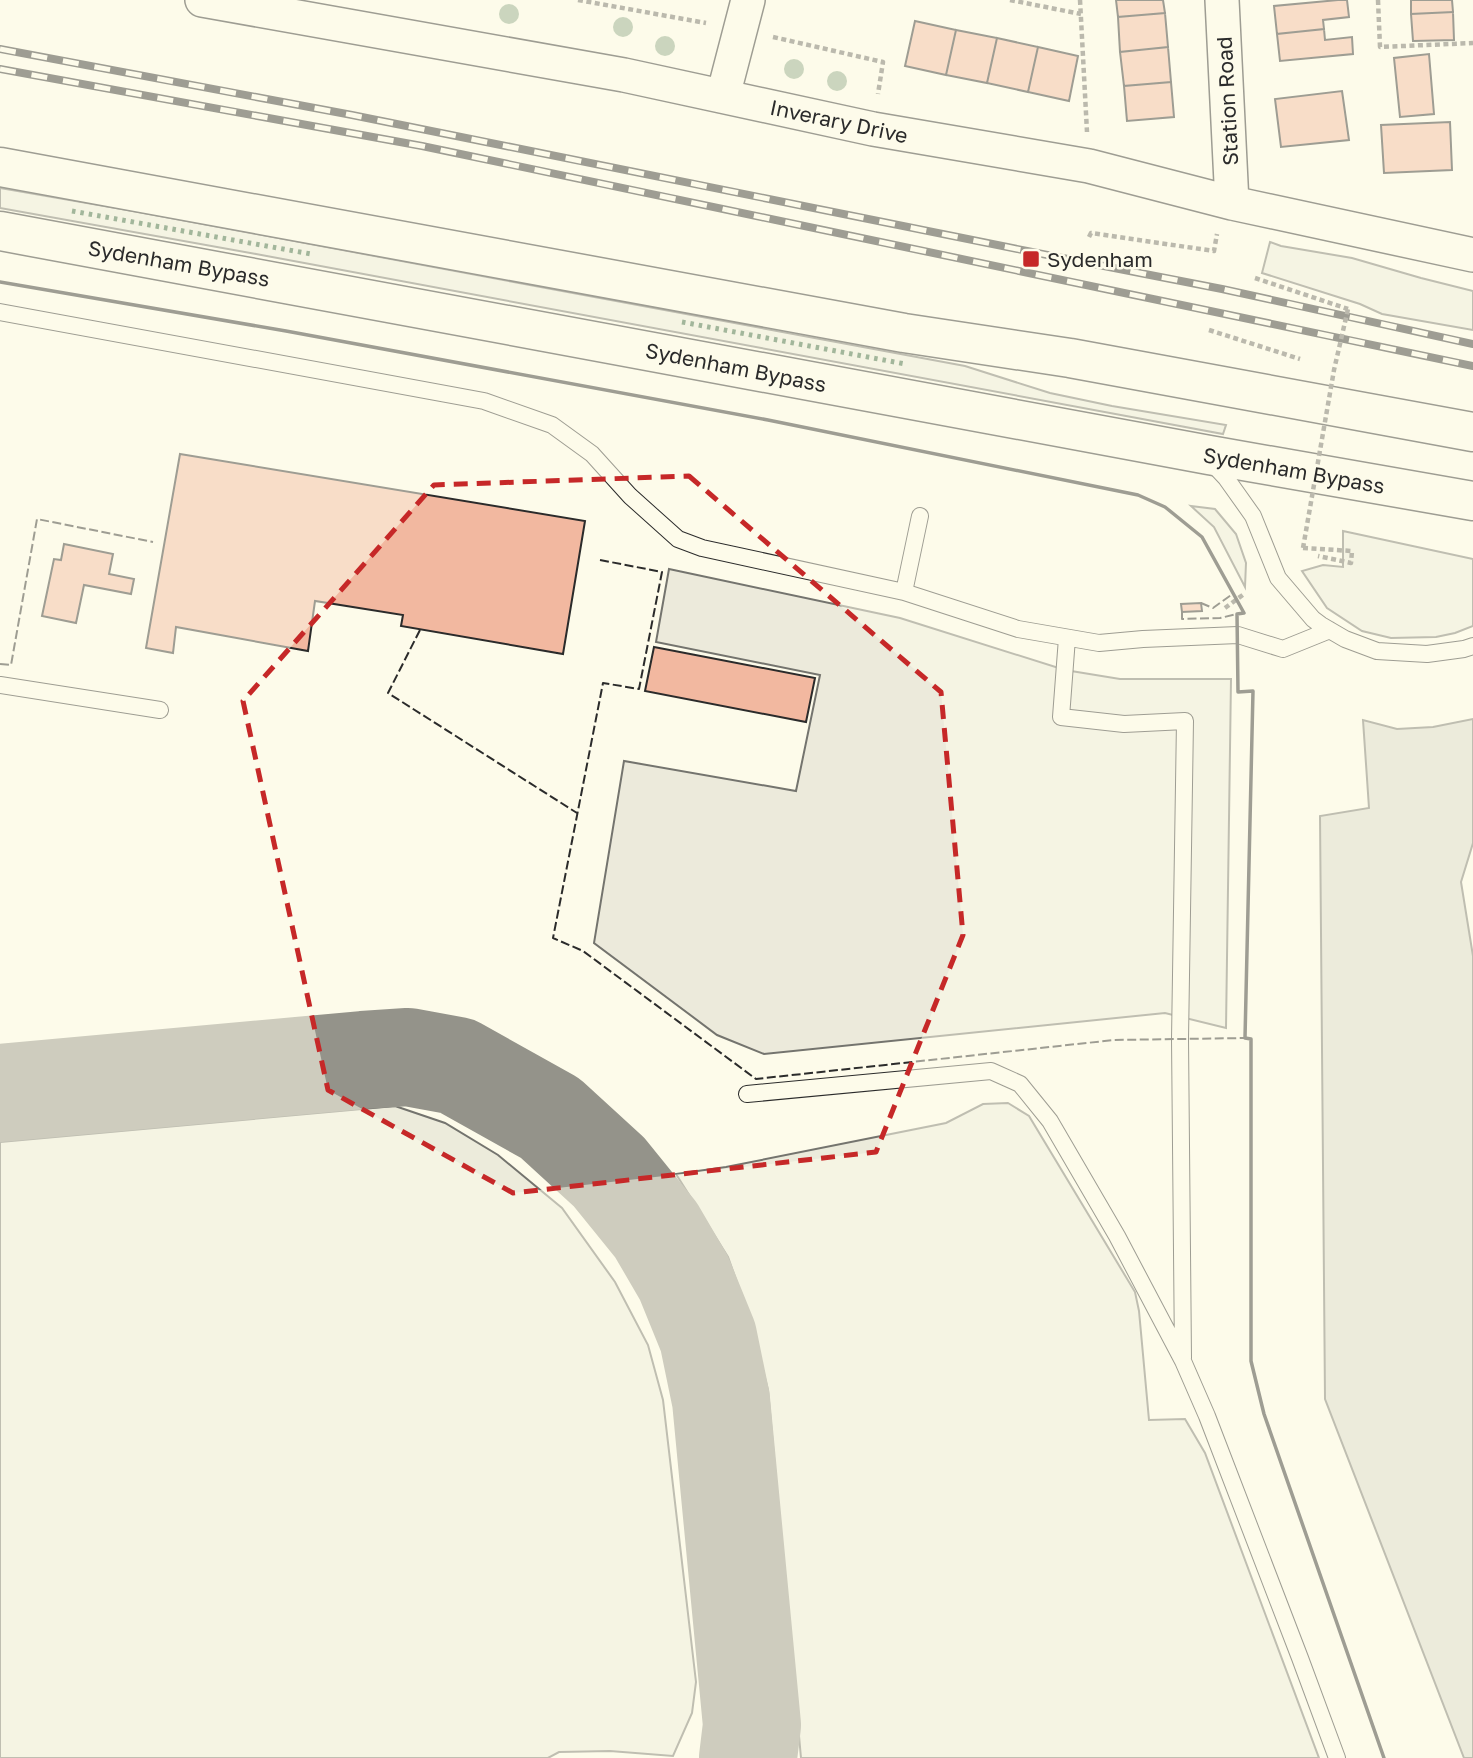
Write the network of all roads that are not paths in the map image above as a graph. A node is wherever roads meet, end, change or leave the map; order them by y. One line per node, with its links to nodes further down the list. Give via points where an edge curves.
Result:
1 (202, 0): 4 (street, Inverary Drive)
2 (748, 0): 4 (street)
3 (1222, 0): 6 (street, Station Road)
4 (723, 96): 6 (street, Inverary Drive, via 873,129 1089,166)
5 (0, 167): 10 (highway)
6 (1229, 217): 8 (street, Inverary Drive)
7 (0, 230): 11 (highway, Sydenham Bypass)
8 (1473, 255)
9 (0, 312): 14 (lane, via 484,401 552,425 592,454 678,539)
10 (1473, 432)
11 (1202, 453): 12 (highway, Sydenham Bypass); 15 (lane, via 1253,516 1278,578 1312,619)
12 (1473, 501)
13 (920, 516): 14 (lane)
14 (904, 592): 16 (lane, via 1018,629)
15 (1330, 631): 16 (lane, via 1283,649 1238,635 1099,643); 17 (lane, via 1377,651 1427,654)
16 (1067, 638): 21 (lane, via 1061,717 1185,722 1180,1039)
17 (1473, 646)
18 (0, 685): 19 (lane)
19 (160, 710)
20 (747, 1094): 21 (lane, via 991,1071 1020,1084 1050,1122 1111,1225)
21 (1183, 1361): 22 (lane)
22 (1337, 1758)

